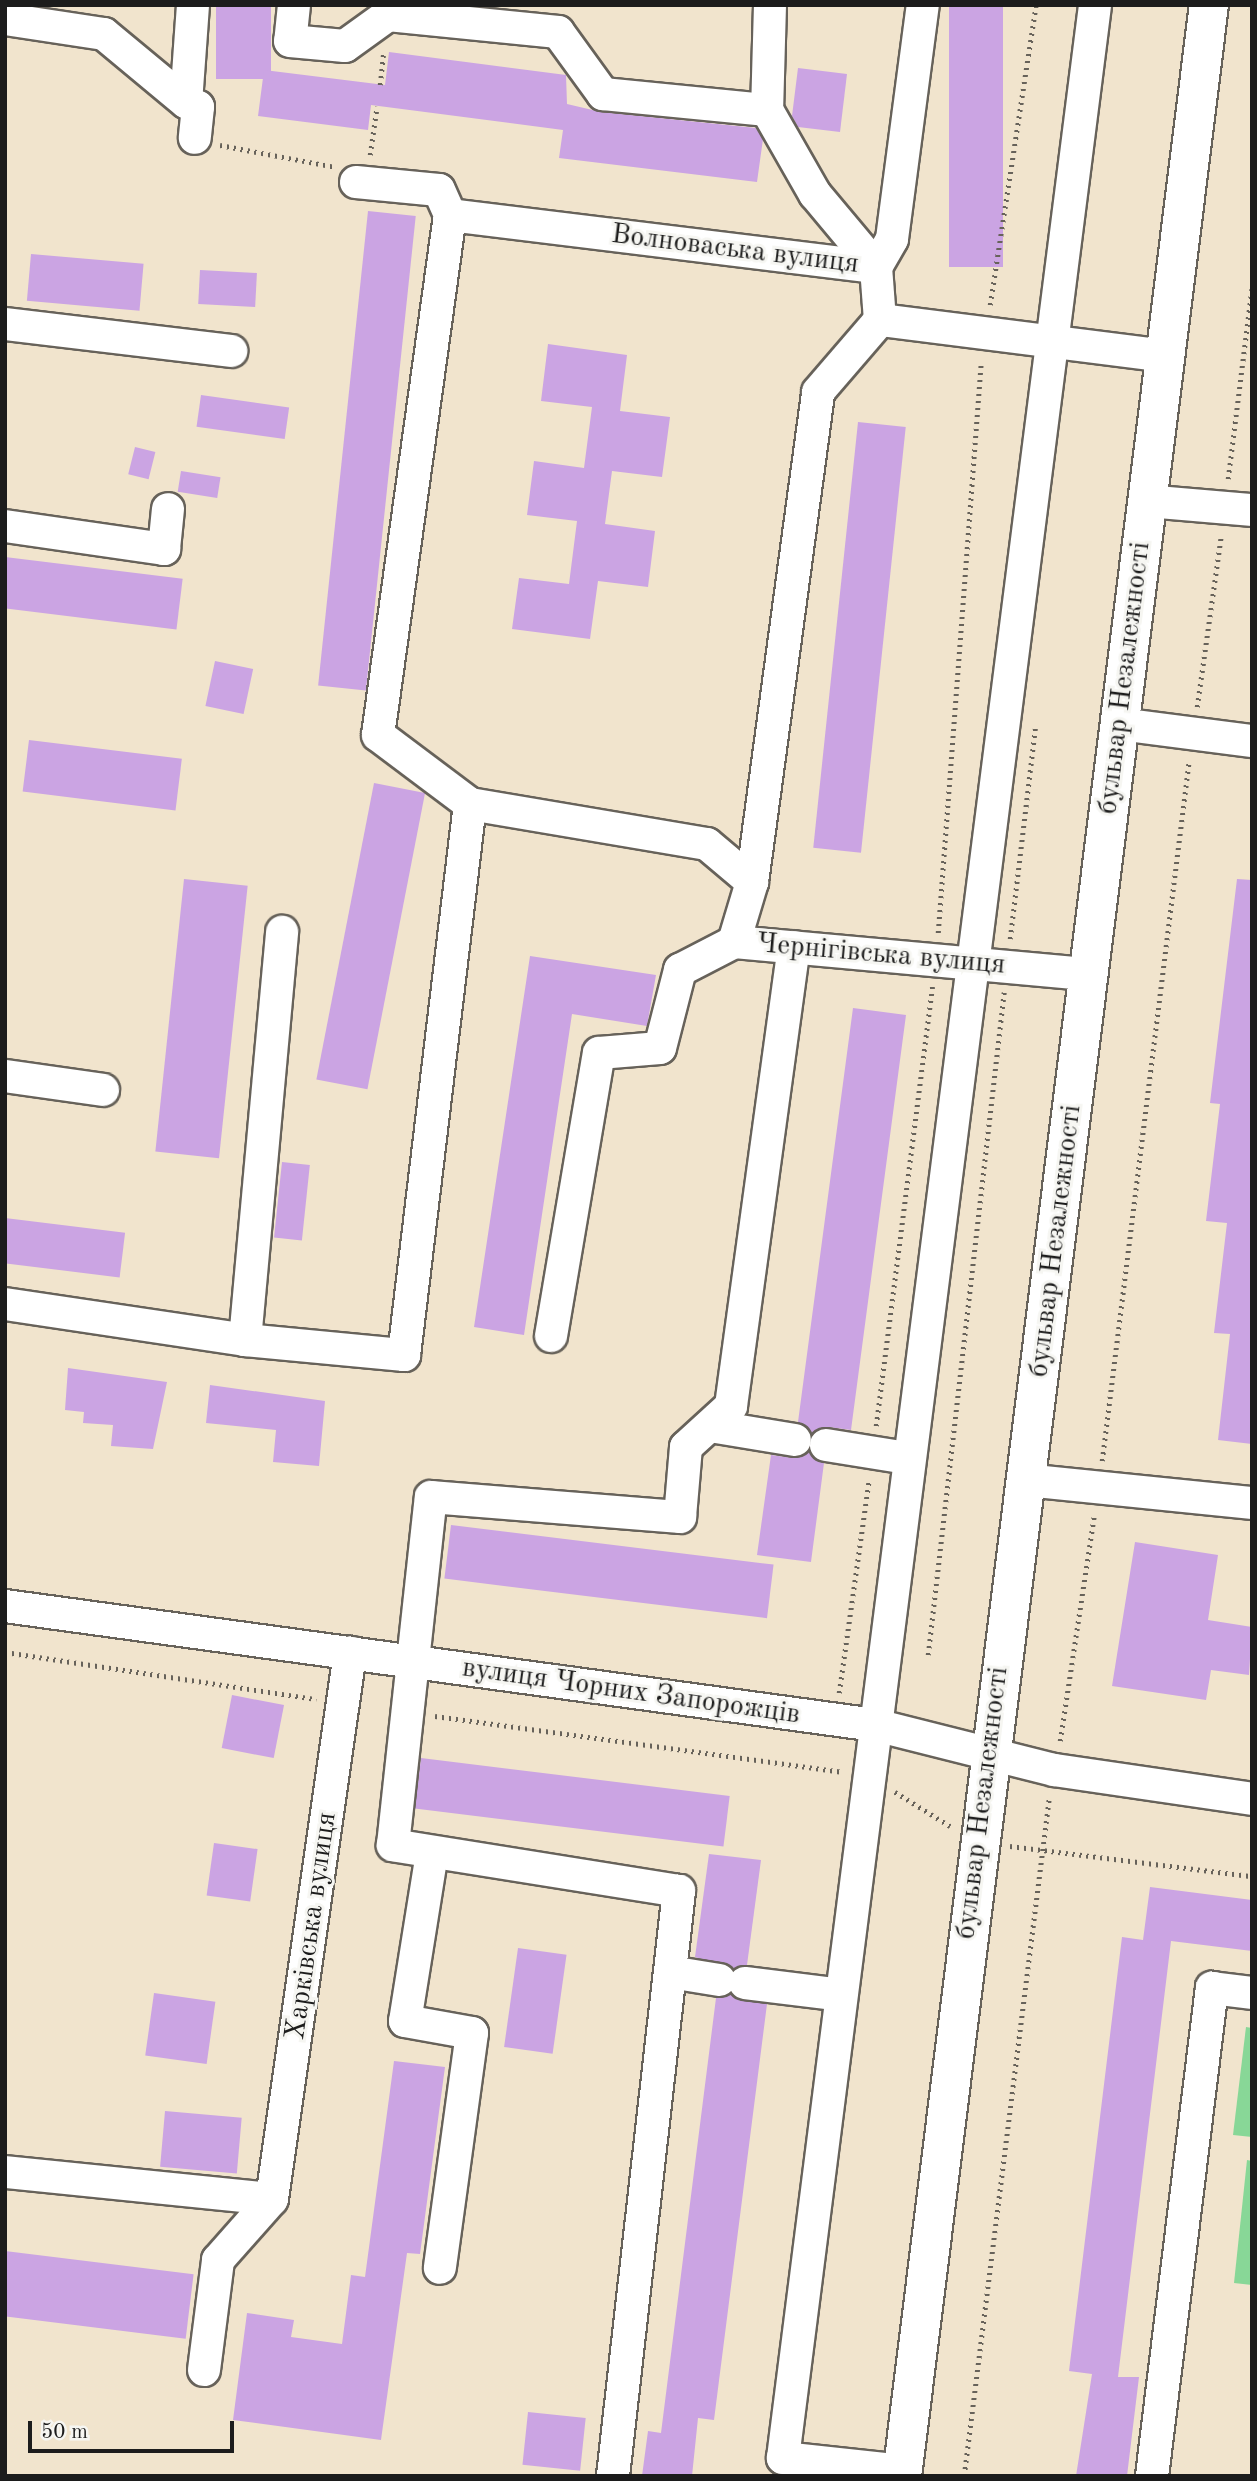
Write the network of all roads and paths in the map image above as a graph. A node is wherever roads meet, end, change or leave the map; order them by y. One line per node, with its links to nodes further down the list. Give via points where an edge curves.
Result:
1 (193, 5): 10 (street)
2 (294, 5): 8 (street, via 290,40 345,46)
3 (770, 5): 12 (street)
4 (923, 5): 16 (street, via 892,239)
5 (1036, 5): 20 (path, via 999,270)
6 (1095, 5): 21 (street)
7 (1209, 5): 23 (main road, бульвар Незалежності)
8 (390, 10): 12 (street, via 558,32 603,94)
9 (5, 19): 10 (street, via 104,34)
10 (186, 102): 13 (street, via 198,107)
11 (376, 106): 14 (path)
12 (767, 110): 16 (street, via 815,194)
13 (195, 138): 14 (path, via 261,158 349,168)
14 (361, 183): 15 (street, via 439,190)
15 (450, 215): 16 (street, Волноваська вулиця); 32 (street, via 378,735)
16 (877, 267): 18 (street, Волноваська вулиця)
17 (1252, 285): 26 (path)
18 (880, 320): 20 (street); 33 (street, via 818,391)
19 (5, 324): 22 (street)
20 (983, 334): 21 (street); 37 (path)
21 (1052, 343): 23 (street); 38 (street)
22 (231, 351)
23 (1163, 356): 24 (main road, бульвар Незалежності)
24 (1146, 501): 26 (street); 29 (main road, бульвар Незалежності)
25 (168, 509): 27 (street, via 164,549)
26 (1238, 509): 30 (path)
27 (5, 526)
28 (1037, 718): 39 (path)
29 (1119, 724): 30 (street); 40 (main road, бульвар Незалежності)
30 (1193, 736): 31 (street); 52 (path)
31 (1252, 741)
32 (470, 804): 33 (street, via 707,844); 45 (street, via 404,1355)
33 (752, 882): 35 (street)
34 (282, 932): 45 (street)
35 (734, 942): 36 (street, Чернігівська вулиця); 44 (street, Чернігівська вулиця, via 680,970 660,1048 599,1054)
36 (794, 947): 37 (street, Чернігівська вулиця); 46 (street, via 731,1406)
37 (936, 958): 38 (street, Чернігівська вулиця); 49 (path)
38 (972, 961): 39 (street, Чернігівська вулиця); 50 (street)
39 (1007, 965): 40 (street, Чернігівська вулиця); 57 (path)
40 (1089, 974): 51 (main road, бульвар Незалежності)
41 (5, 1076): 42 (street)
42 (103, 1090)
43 (5, 1304): 45 (street)
44 (551, 1336)
45 (245, 1340)
46 (710, 1426): 47 (street); 58 (street, via 686,1447 680,1517 431,1497)
47 (795, 1440)
48 (826, 1445): 49 (street)
49 (873, 1452): 50 (street); 61 (path)
50 (907, 1458): 62 (street)
51 (1025, 1480): 52 (street); 63 (main road, бульвар Незалежності)
52 (1098, 1488): 53 (street); 64 (path)
53 (1252, 1503)
54 (5, 1606): 56 (street, вулиця Чорних Запорожців)
55 (5, 1652): 59 (path)
56 (350, 1653): 58 (street, вулиця Чорних Запорожців); 59 (street, Харківська вулиця)
57 (928, 1655)
58 (418, 1662): 60 (street); 61 (street, вулиця Чорних Запорожців)
59 (345, 1704): 75 (street, Харківська вулиця)
60 (410, 1713): 65 (path); 69 (street, via 393,1845)
61 (835, 1720): 62 (street, вулиця Чорних Запорожців)
62 (875, 1725): 63 (street, вулиця Чорних Запорожців); 65 (street)
63 (987, 1756): 64 (street, вулиця Чорних Запорожців); 67 (main road, бульвар Незалежності)
64 (1054, 1770): 66 (street, вулиця Чорних Запорожців); 68 (path)
65 (868, 1775): 67 (path); 73 (street)
66 (1252, 1799)
67 (977, 1842): 68 (path); 79 (main road, бульвар Незалежності)
68 (1040, 1850): 70 (path); 81 (path)
69 (432, 1853): 71 (street, via 679,1891); 76 (street, via 405,2021 472,2033)
70 (1252, 1876)
71 (670, 1972): 73 (street); 80 (street)
72 (1252, 1993): 82 (street, via 1212,1988)
73 (841, 1995): 78 (street)
74 (5, 2172): 75 (street)
75 (272, 2199): 77 (street, via 218,2260)
76 (440, 2268)
77 (204, 2370)
78 (782, 2467): 79 (street)
79 (902, 2473)
80 (613, 2476)
81 (964, 2476)
82 (1152, 2476)

